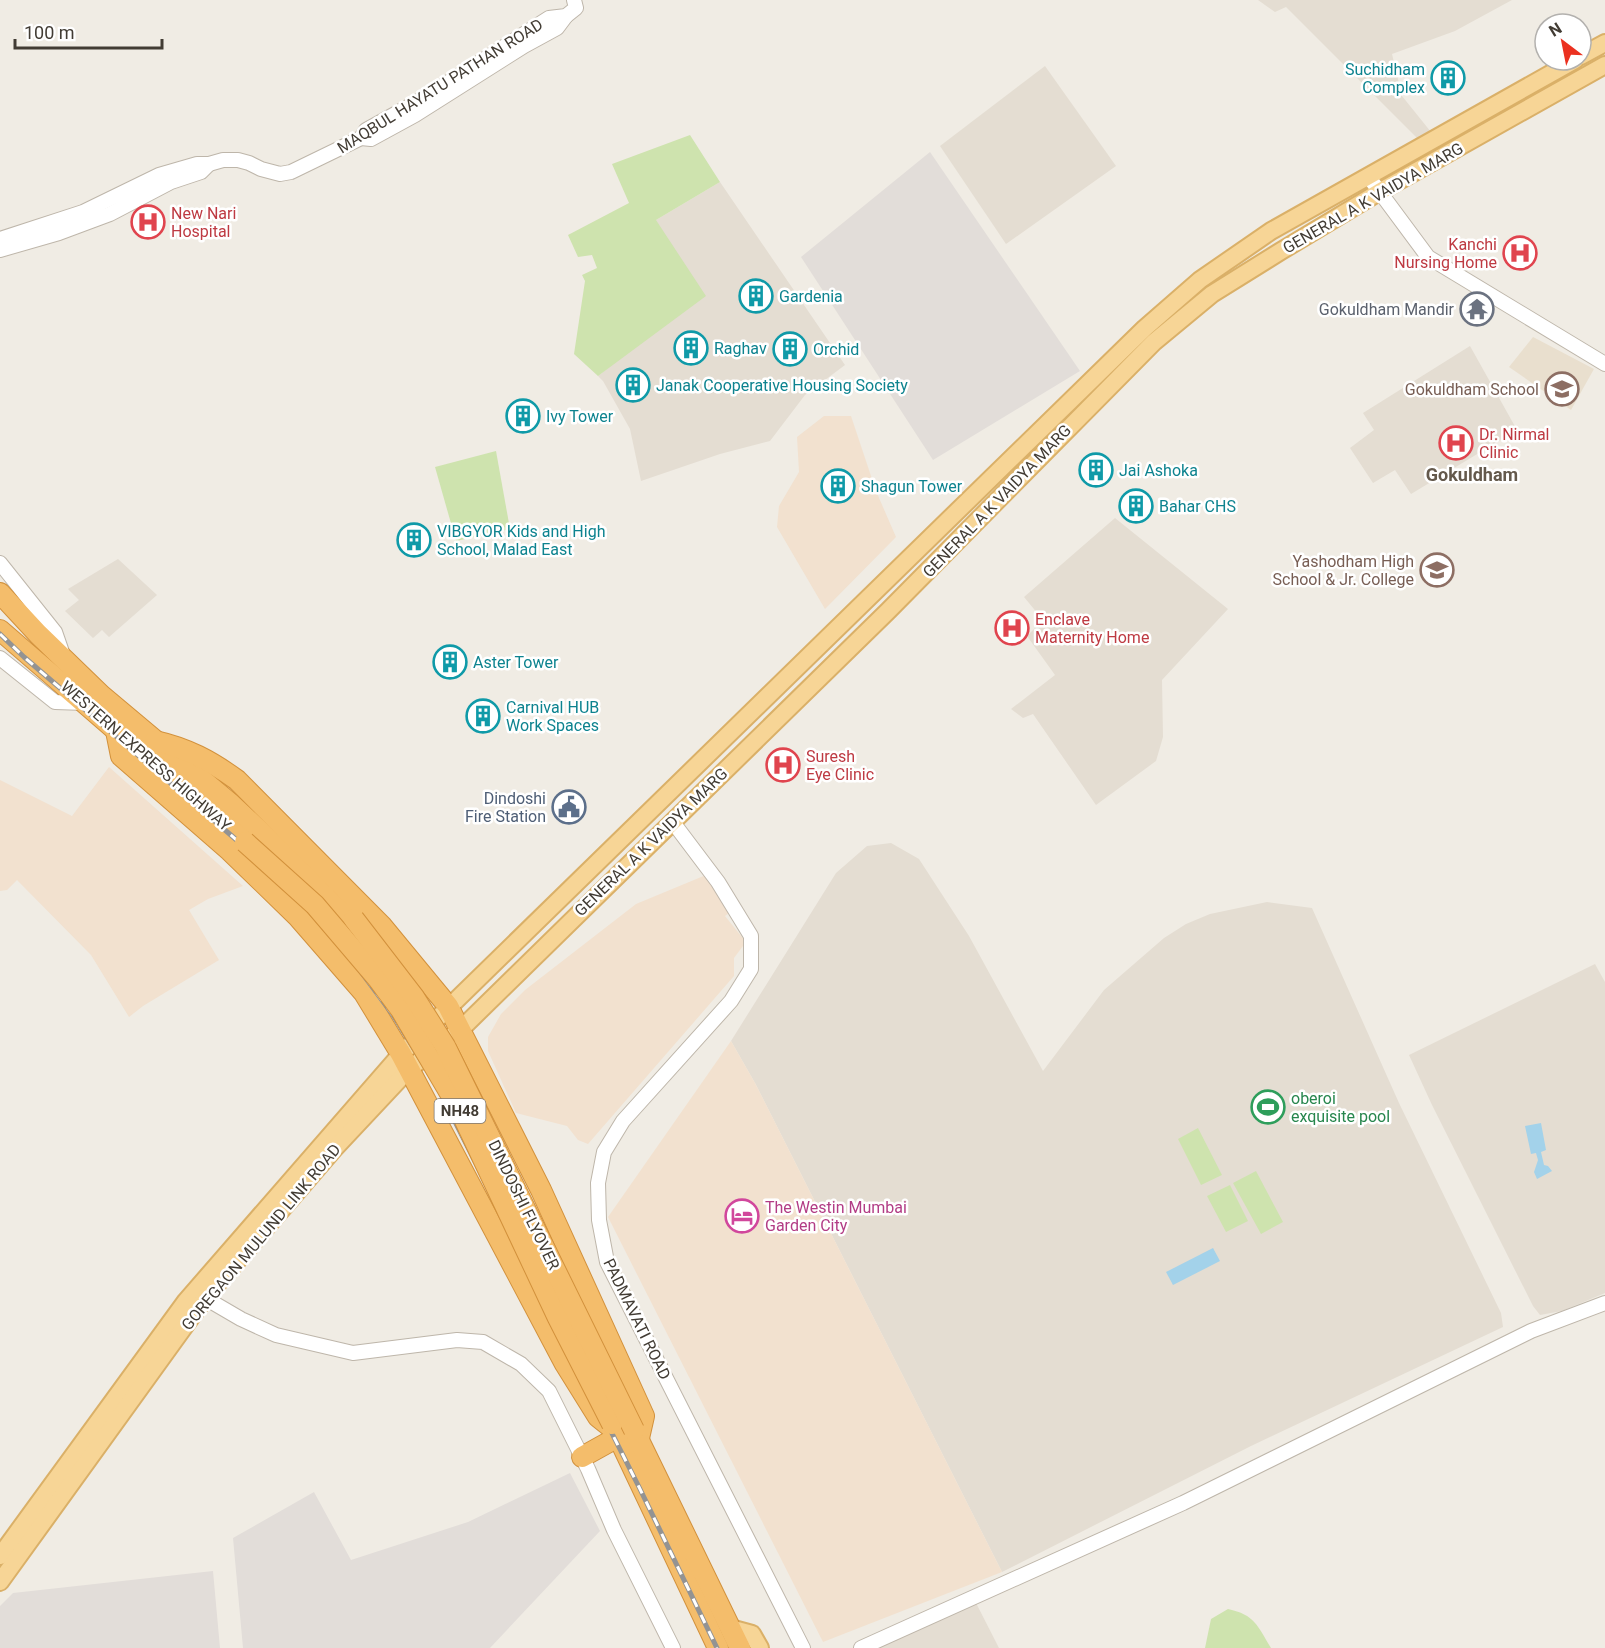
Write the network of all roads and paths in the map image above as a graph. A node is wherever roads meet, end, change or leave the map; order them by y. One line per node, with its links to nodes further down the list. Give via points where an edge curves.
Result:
1 (572, 8): 4 (street, MAQBUL HAYATU PATHAN ROAD, via 549,18 407,113 366,130 361,138 291,172 270,172 238,160)
2 (1605, 65): 6 (main road, GENERAL A K VAIDYA MARG)
3 (1554, 72): 5 (main road, GENERAL A K VAIDYA MARG)
4 (209, 164): 7 (street, MAQBUL HAYATU PATHAN ROAD, via 159,175 83,212); 8 (street, via 201,172 171,182 110,214)
5 (1368, 176): 6 (street); 20 (main road, GENERAL A K VAIDYA MARG, via 1243,249 1145,328)
6 (1379, 192): 9 (street, via 1428,257); 18 (main road, GENERAL A K VAIDYA MARG, via 1212,294 1154,342 895,604)
7 (0, 239)
8 (0, 250)
9 (1605, 363)
10 (0, 564): 13 (street, via 55,632)
11 (0, 593): 13 (highway, NH48)
12 (0, 630): 15 (highway, WESTERN EXPRESS HIGHWAY / NH48, via 47,670)
13 (61, 654): 15 (highway, NH48)
14 (0, 658): 15 (street, via 55,702)
15 (93, 699): 16 (highway, WESTERN EXPRESS HIGHWAY / NH48); 17 (highway, WESTERN EXPRESS HIGHWAY / NH48)
16 (116, 731): 19 (highway, WESTERN EXPRESS HIGHWAY / NH48); 22 (highway, via 121,756 230,851 335,957 364,993)
17 (155, 741): 19 (highway, WESTERN EXPRESS HIGHWAY / NH48); 20 (highway, via 213,763 237,780 382,926)
18 (672, 820): 21 (main road, GENERAL A K VAIDYA MARG); 36 (street, PADMAVATI ROAD, via 718,882 751,936 751,969 731,1001 623,1121 604,1152 598,1183 599,1220 607,1262)
19 (251, 835): 27 (highway, DINDOSHI FLYOVER / NH48, bridge, via 354,919 445,1046 498,1150)
20 (448, 1006): 21 (highway); 22 (main road, GENERAL A K VAIDYA MARG)
21 (460, 1030): 22 (main road, GOREGAON MULUND LINK ROAD); 23 (highway)
22 (405, 1062): 24 (highway); 25 (main road, GOREGAON MULUND LINK ROAD); 29 (main road, GOREGAON MULUND LINK ROAD, via 186,1301)
23 (522, 1152): 24 (highway); 27 (highway, via 644,1416)
24 (467, 1180): 27 (highway, via 565,1364 598,1417)
25 (205, 1298): 28 (street, via 276,1335 352,1353 457,1340 483,1342 521,1364 549,1391); 29 (main road, GOREGAON MULUND LINK ROAD)
26 (1605, 1303): 37 (street, via 1531,1331 1183,1503)
27 (624, 1432): 28 (highway); 31 (highway, NH48); 33 (highway, NH48)
28 (582, 1456): 32 (street)
29 (3, 1561): 30 (main road, GOREGAON MULUND LINK ROAD)
30 (0, 1582)
31 (730, 1628): 34 (highway, NH48); 35 (main road, via 752,1634)
32 (673, 1648)
33 (718, 1648)
34 (740, 1648)
35 (760, 1648)
36 (803, 1648)
37 (861, 1648)

